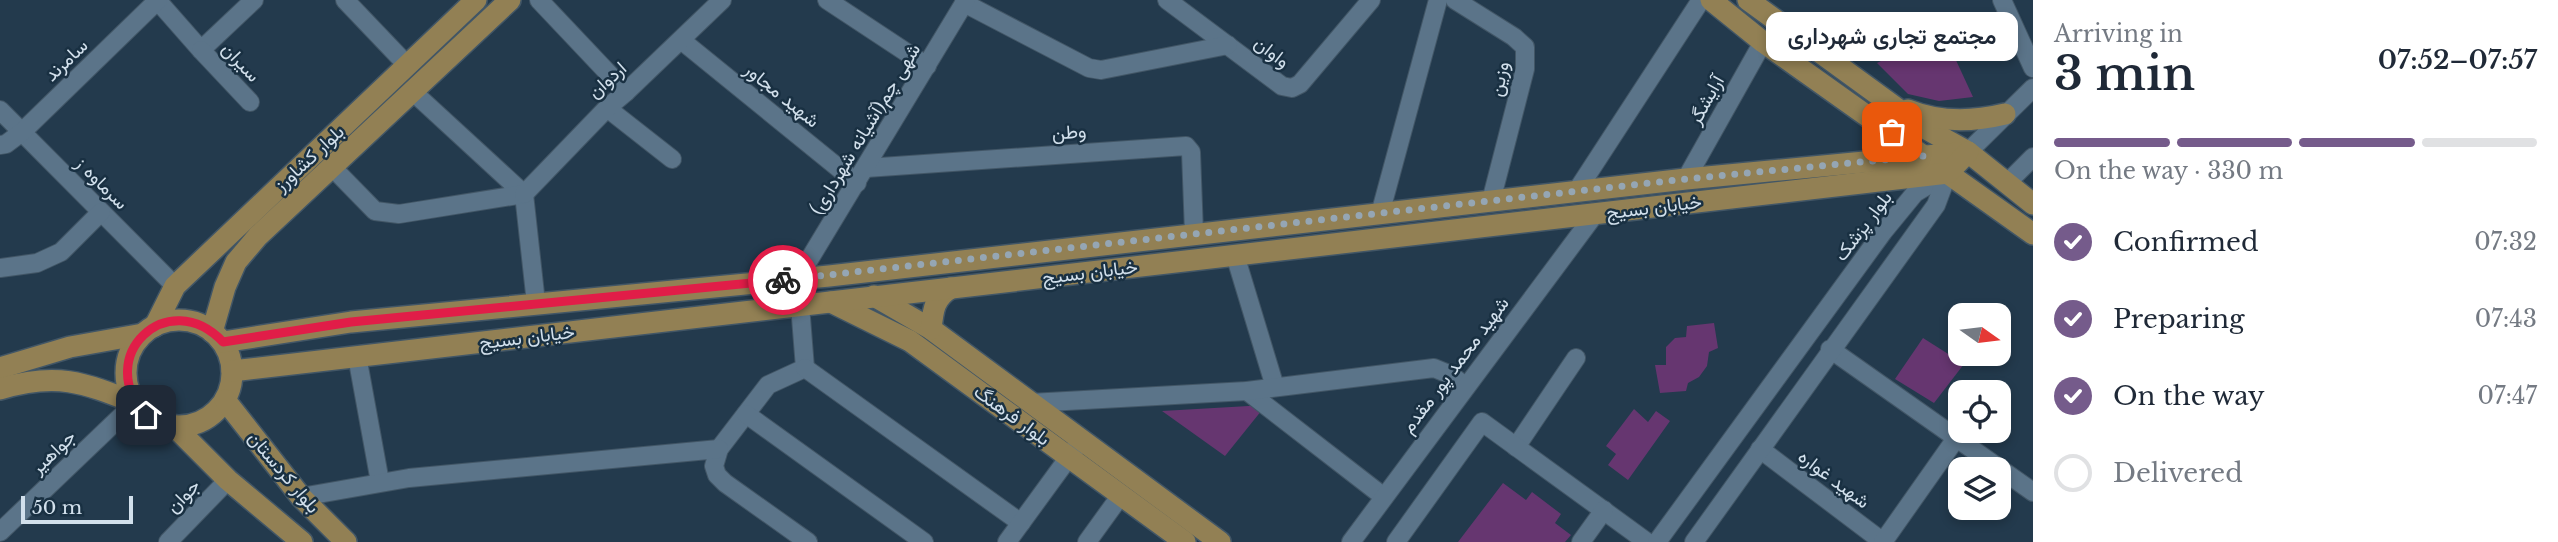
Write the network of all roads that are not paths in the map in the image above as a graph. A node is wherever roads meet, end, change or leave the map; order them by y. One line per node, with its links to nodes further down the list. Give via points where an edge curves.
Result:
1 (158, 0): 21 (street, سیران); 33 (street, سامرند)
2 (254, 0): 21 (street)
3 (345, 0): 22 (street)
4 (476, 0): 22 (main road, بلوار کشاورز)
5 (510, 0): 26 (main road, بلوار کشاورز)
6 (540, 0): 27 (street)
7 (722, 0): 18 (street, اردوان)
8 (827, 0): 23 (street)
9 (1167, 0): 20 (street, واوان)
10 (1371, 0): 20 (street, واوان, via 1292,88 1282,86)
11 (1438, 0): 49 (street)
12 (1455, 0): 46 (street, وزین, via 1525,47 1525,69)
13 (1701, 0): 44 (street)
14 (1711, 0): 19 (main road)
15 (1748, 0): 29 (main road)
16 (965, 2): 20 (street, via 1089,68 1101,70); 23 (street, شهی چم(آشیانه شهرداری))
17 (2003, 4): 24 (street)
18 (681, 40): 27 (street, اردوان); 41 (street, شهید مجاور)
19 (1763, 42): 36 (main road); 42 (street, آرایشگر)
20 (1228, 45)
21 (201, 50): 28 (street, سیران)
22 (407, 65): 57 (main road, بلوار کشاورز)
23 (927, 66): 41 (street, شهی چم(آشیانه شهرداری))
24 (2033, 68)
25 (2033, 88): 32 (street)
26 (412, 91): 39 (main road, بلوار کشاورز); 45 (street)
27 (626, 92): 30 (street, اردوان)
28 (250, 102)
29 (1887, 102): 32 (main road, via 1954,121); 35 (main road)
30 (607, 108): 38 (street); 45 (street, اردوان)
31 (0, 110): 33 (street, سرماوه ز)
32 (2005, 114): 35 (street)
33 (22, 132): 34 (street, سامرند); 48 (street, سرماوه ز)
34 (0, 145)
35 (1968, 152): 36 (main road, خیابان بسیج); 40 (main road); 43 (main road)
36 (1923, 156): 40 (main road); 42 (main road, خیابان بسیج)
37 (2033, 157): 43 (street)
38 (672, 159)
39 (333, 167): 45 (street, via 375,211 383,213); 67 (main road, بلوار کشاورز, via 236,262 225,287)
40 (1948, 173): 50 (main road, خیابان بسیج); 52 (main road); 69 (street, via 1936,205); 113 (street, بلوار پزشک, via 1915,193 1883,232)
41 (861, 176): 51 (street, وطن, via 1185,146 1191,152); 56 (street, شهی چم(آشیانه شهرداری))
42 (1686, 179): 44 (main road, خیابان بسیج)
43 (2006, 184): 47 (main road)
44 (1576, 192): 46 (main road, خیابان بسیج)
45 (524, 194): 62 (street)
46 (1491, 201): 49 (main road, خیابان بسیج)
47 (2033, 204)
48 (101, 212): 54 (street, via 61,252 37,263); 57 (street, سرماوه ز)
49 (1380, 214): 51 (main road, خیابان بسیج)
50 (1595, 214): 53 (main road, خیابان بسیج); 75 (street, شهید محمد پور مقدم)
51 (1194, 233): 55 (main road, خیابان بسیج)
52 (2033, 234)
53 (1235, 256): 58 (main road, خیابان بسیج); 76 (street)
54 (0, 268)
55 (871, 271): 56 (main road, خیابان بسیج); 60 (main road)
56 (798, 278): 59 (main road, خیابان بسیج)
57 (175, 286): 66 (main road, بلوار کشاورز)
58 (951, 288): 60 (main road, خیابان بسیج); 65 (main road, via 939,295)
59 (680, 289): 62 (main road, خیابان بسیج); 64 (main road)
60 (874, 297): 61 (main road, خیابان بسیج); 65 (main road, بلوار فرهنگ)
61 (831, 302): 63 (main road, خیابان بسیج); 68 (main road, بلوار فرهنگ)
62 (536, 303): 67 (main road, خیابان بسیج)
63 (800, 305): 64 (main road, خیابان بسیج); 73 (street)
64 (683, 319): 70 (main road, خیابان بسیج)
65 (927, 326): 68 (main road); 81 (main road, بلوار فرهنگ)
66 (149, 330): 67 (main road, via 185,320); 72 (main road); 80 (main road, via 131,353 126,375)
67 (218, 337): 74 (main road)
68 (910, 341): 89 (main road, بلوار فرهنگ)
69 (1830, 349): 84 (street); 90 (street)
70 (357, 356): 74 (main road, خیابان بسیج); 92 (street)
71 (1576, 358): 87 (street)
72 (0, 368)
73 (806, 368): 82 (street, via 768,385); 98 (street)
74 (232, 371): 79 (main road)
75 (1465, 386): 76 (street, via 1434,368); 96 (street, شهید محمد پور مقدم)
76 (1275, 387): 78 (street)
77 (0, 389): 80 (main road, via 44,379 73,380)
78 (1247, 391): 81 (street); 96 (street)
79 (225, 400): 83 (main road, via 204,420); 95 (main road, بلوار کردستان)
80 (135, 403): 83 (main road, via 159,423); 99 (street, جواهیر)
81 (1030, 403): 89 (main road, بلوار فرهنگ)
82 (746, 414): 88 (street); 105 (street)
83 (174, 426): 91 (main road, بلوار کردستان)
84 (1948, 430)
85 (1952, 443): 115 (street)
86 (1966, 443): 93 (street)
87 (1516, 447): 97 (street); 110 (street, via 1482,422)
88 (719, 449): 92 (street); 104 (street, via 714,466 717,475)
89 (1075, 449): 94 (main road, بلوار فرهنگ); 98 (street); 108 (main road, بلوار فرهنگ)
90 (1760, 449): 114 (street); 115 (street, شهید غواره)
91 (229, 480): 101 (street, جوان); 102 (main road, بلوار کردستان)
92 (380, 482): 95 (street)
93 (2033, 492)
94 (1121, 495): 100 (main road, بلوار فرهنگ); 107 (street)
95 (301, 497): 103 (main road, بلوار کردستان)
96 (1384, 497): 109 (street, شهید محمد پور مقدم)
97 (1604, 510): 111 (street); 112 (street)
98 (1021, 523): 106 (street)
99 (0, 532)
100 (1179, 540)
101 (168, 542)
102 (302, 542)
103 (346, 542)
104 (808, 542)
105 (925, 542)
106 (1007, 542)
107 (1087, 542)
108 (1220, 542)
109 (1351, 542)
110 (1396, 542)
111 (1581, 542)
112 (1647, 542)
113 (1657, 542)
114 (1694, 542)
115 (1883, 542)

